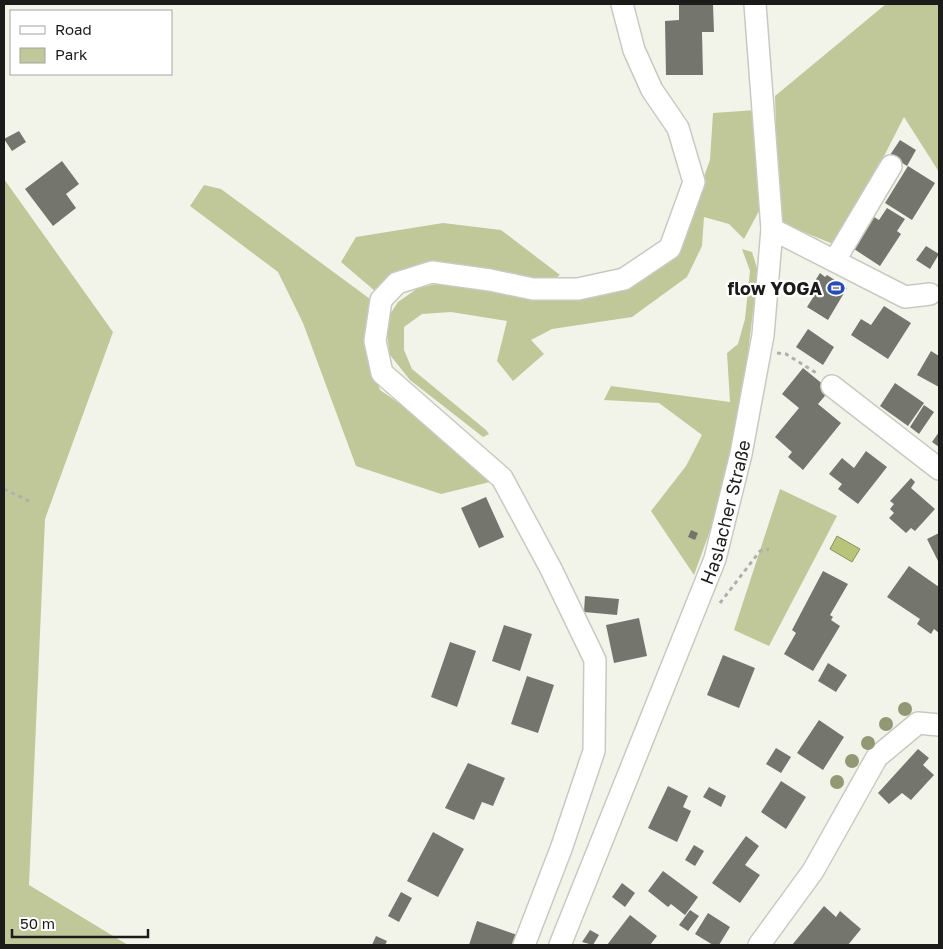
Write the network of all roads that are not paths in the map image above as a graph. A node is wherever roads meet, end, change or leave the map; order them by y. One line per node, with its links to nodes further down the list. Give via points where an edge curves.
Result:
1 (622, 4): 10 (street, via 634,50 652,90 678,128 694,182 670,248 624,279 578,289 533,289 432,272 397,283 381,300 375,341 382,372 502,478 595,660 594,750)
2 (755, 4): 4 (street, Haslacher Straße)
3 (891, 166): 5 (street)
4 (772, 229): 5 (street); 11 (street, Haslacher Straße, via 760,351 741,454 715,558)
5 (835, 260): 6 (street, via 905,297)
6 (930, 294)
7 (832, 386): 8 (street)
8 (939, 469)
9 (939, 726): 12 (street, via 918,723 877,757 813,871)
10 (524, 945)
11 (560, 945)
12 (759, 945)

